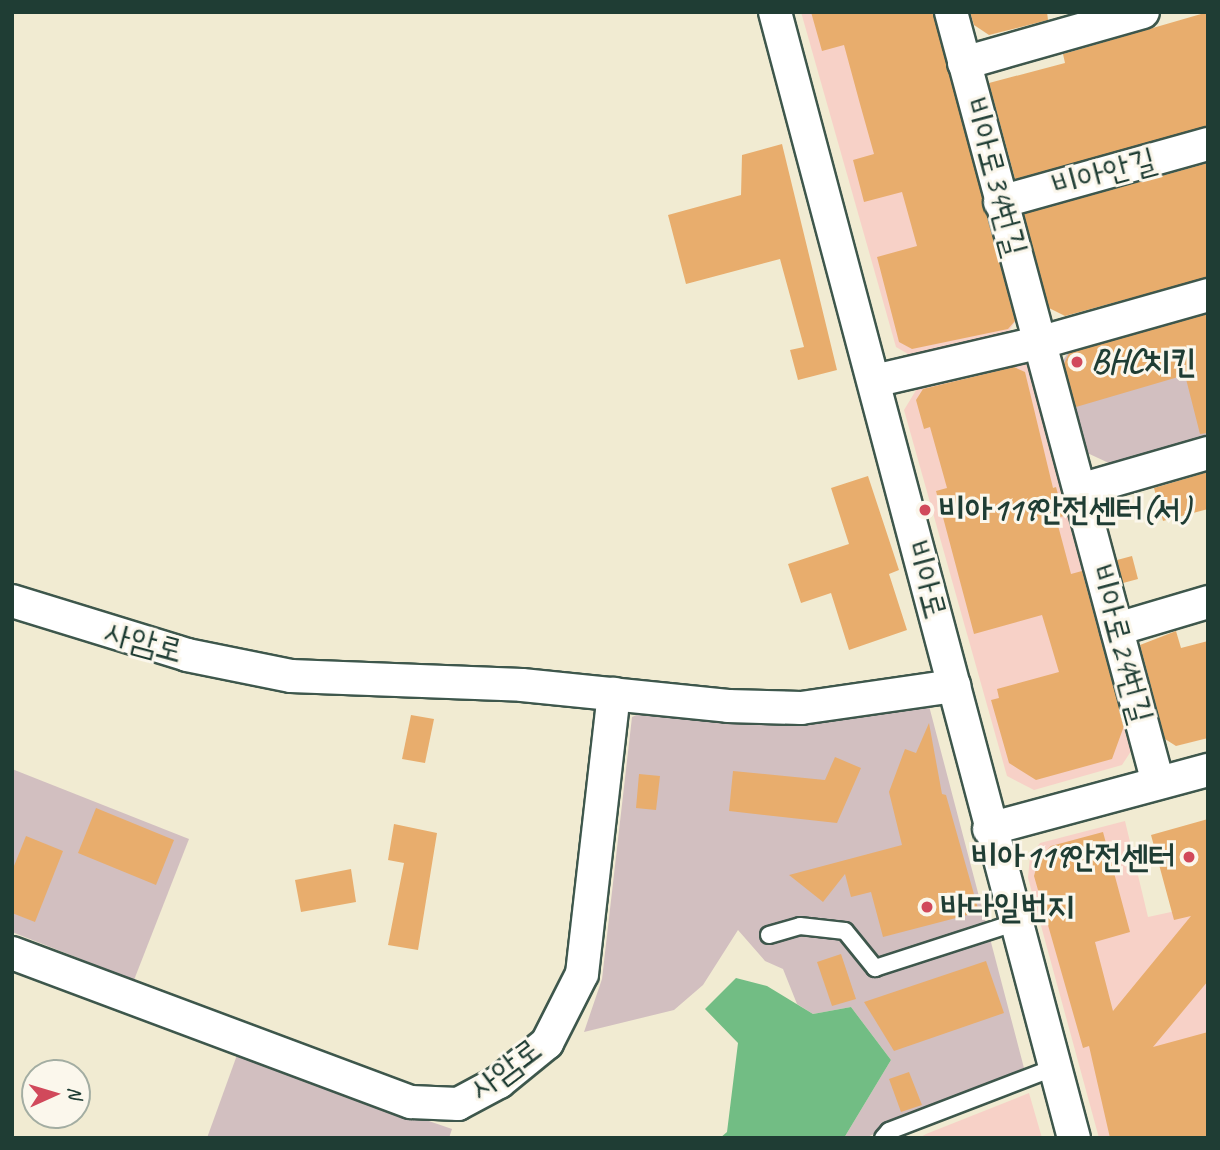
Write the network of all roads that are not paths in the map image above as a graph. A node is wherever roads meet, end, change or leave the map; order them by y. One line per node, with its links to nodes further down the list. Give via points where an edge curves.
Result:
1 (775, 12): 9 (street, 비아로)
2 (951, 12): 4 (street, 비아로34번길)
3 (1143, 12): 4 (street)
4 (964, 63): 6 (street, 비아로34번길)
5 (1208, 144): 6 (street, 비아안길)
6 (1000, 202): 8 (street, 비아로34번길)
7 (1208, 295): 8 (street)
8 (1042, 342): 9 (street); 11 (street, 비아로24번길)
9 (874, 381): 15 (street, 비아로)
10 (1208, 453): 11 (street)
11 (1080, 490): 14 (street, 비아로24번길)
12 (12, 601): 16 (street, 사암로, via 187,655 291,676 522,685)
13 (1208, 603): 14 (street)
14 (1117, 629): 18 (street, 비아로24번길)
15 (954, 686): 16 (street, 사암로, via 801,708); 19 (street, 비아로)
16 (614, 694): 22 (street, 사암로, via 582,974 547,1043 499,1082 458,1104 411,1102)
17 (1208, 770): 18 (street)
18 (1158, 783): 19 (street)
19 (989, 829): 20 (street, 비아로)
20 (1017, 922): 21 (lane, via 875,968 845,931 800,926); 23 (street, 비아로)
21 (769, 934)
22 (12, 953)
23 (1056, 1067): 24 (lane); 25 (street, 비아로)
24 (883, 1138)
25 (1074, 1138)

